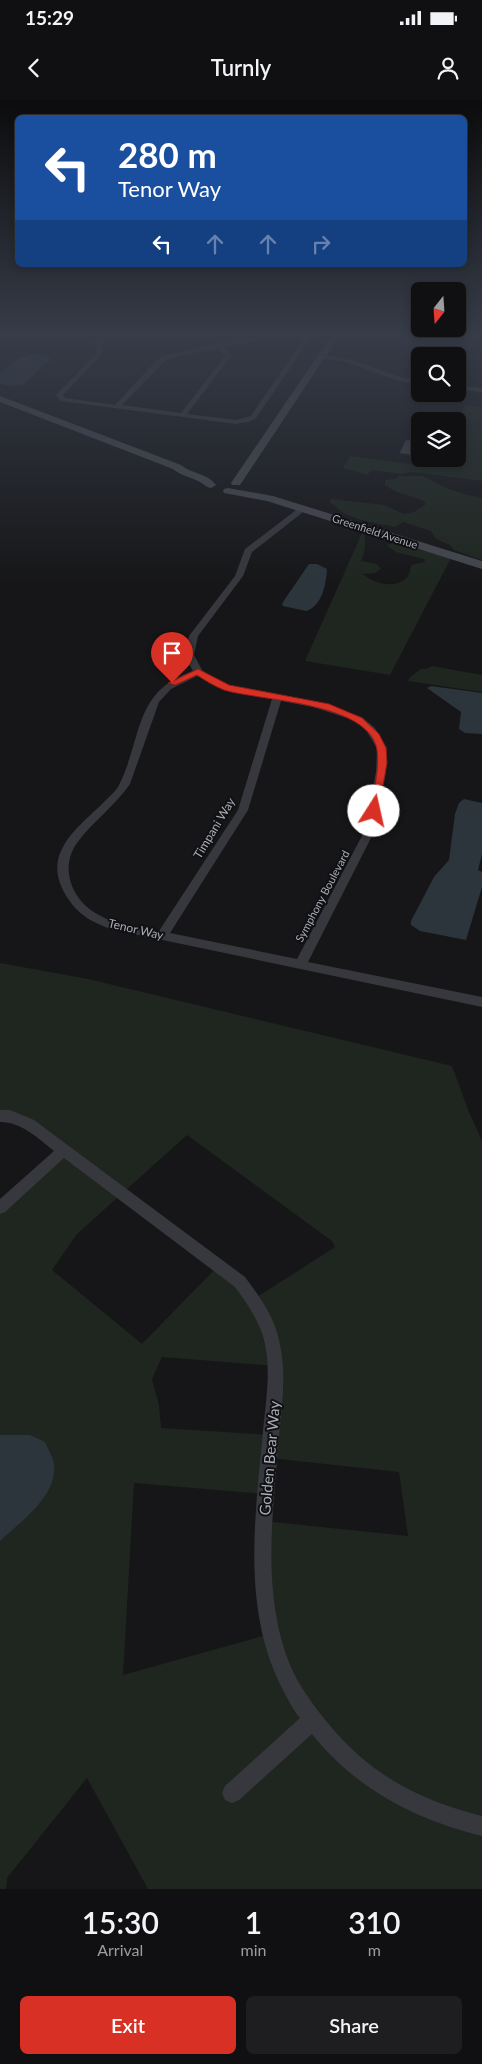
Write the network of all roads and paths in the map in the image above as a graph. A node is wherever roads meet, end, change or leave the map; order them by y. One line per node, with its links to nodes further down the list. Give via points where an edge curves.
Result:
1 (55, 419): 5 (main road, Greenfield Avenue, via 180,470)
2 (216, 419): 3 (street, via 241,422)
3 (248, 419)
4 (280, 419): 5 (main road, via 244,473)
5 (225, 482): 6 (main road, Greenfield Avenue)
6 (303, 509): 7 (main road, Greenfield Avenue); 8 (street, via 248,551 238,576 192,640 189,655)
7 (482, 565)
8 (198, 672): 9 (street, Symphony Boulevard, via 227,688); 10 (street, Tenor Way, via 178,680 159,694 125,784 73,840 62,865 66,887 73,899 92,917 114,926)
9 (278, 698): 10 (street, Timpani Way, via 243,810); 11 (street, Symphony Boulevard, via 329,707 359,720 376,736 382,748 369,832)
10 (162, 935): 11 (street, Tenor Way)
11 (301, 964): 12 (street, Tenor Way)
12 (482, 1002)
13 (0, 1116): 14 (street, Golden Bear Way, via 10,1116 30,1124)
14 (63, 1151): 15 (street); 16 (street, Golden Bear Way, via 240,1282 264,1316 276,1366 263,1521 264,1600 278,1660)
15 (0, 1208)
16 (311, 1721): 17 (street); 18 (street, Golden Bear Way, via 373,1781 422,1809)
17 (232, 1793)
18 (482, 1826)

